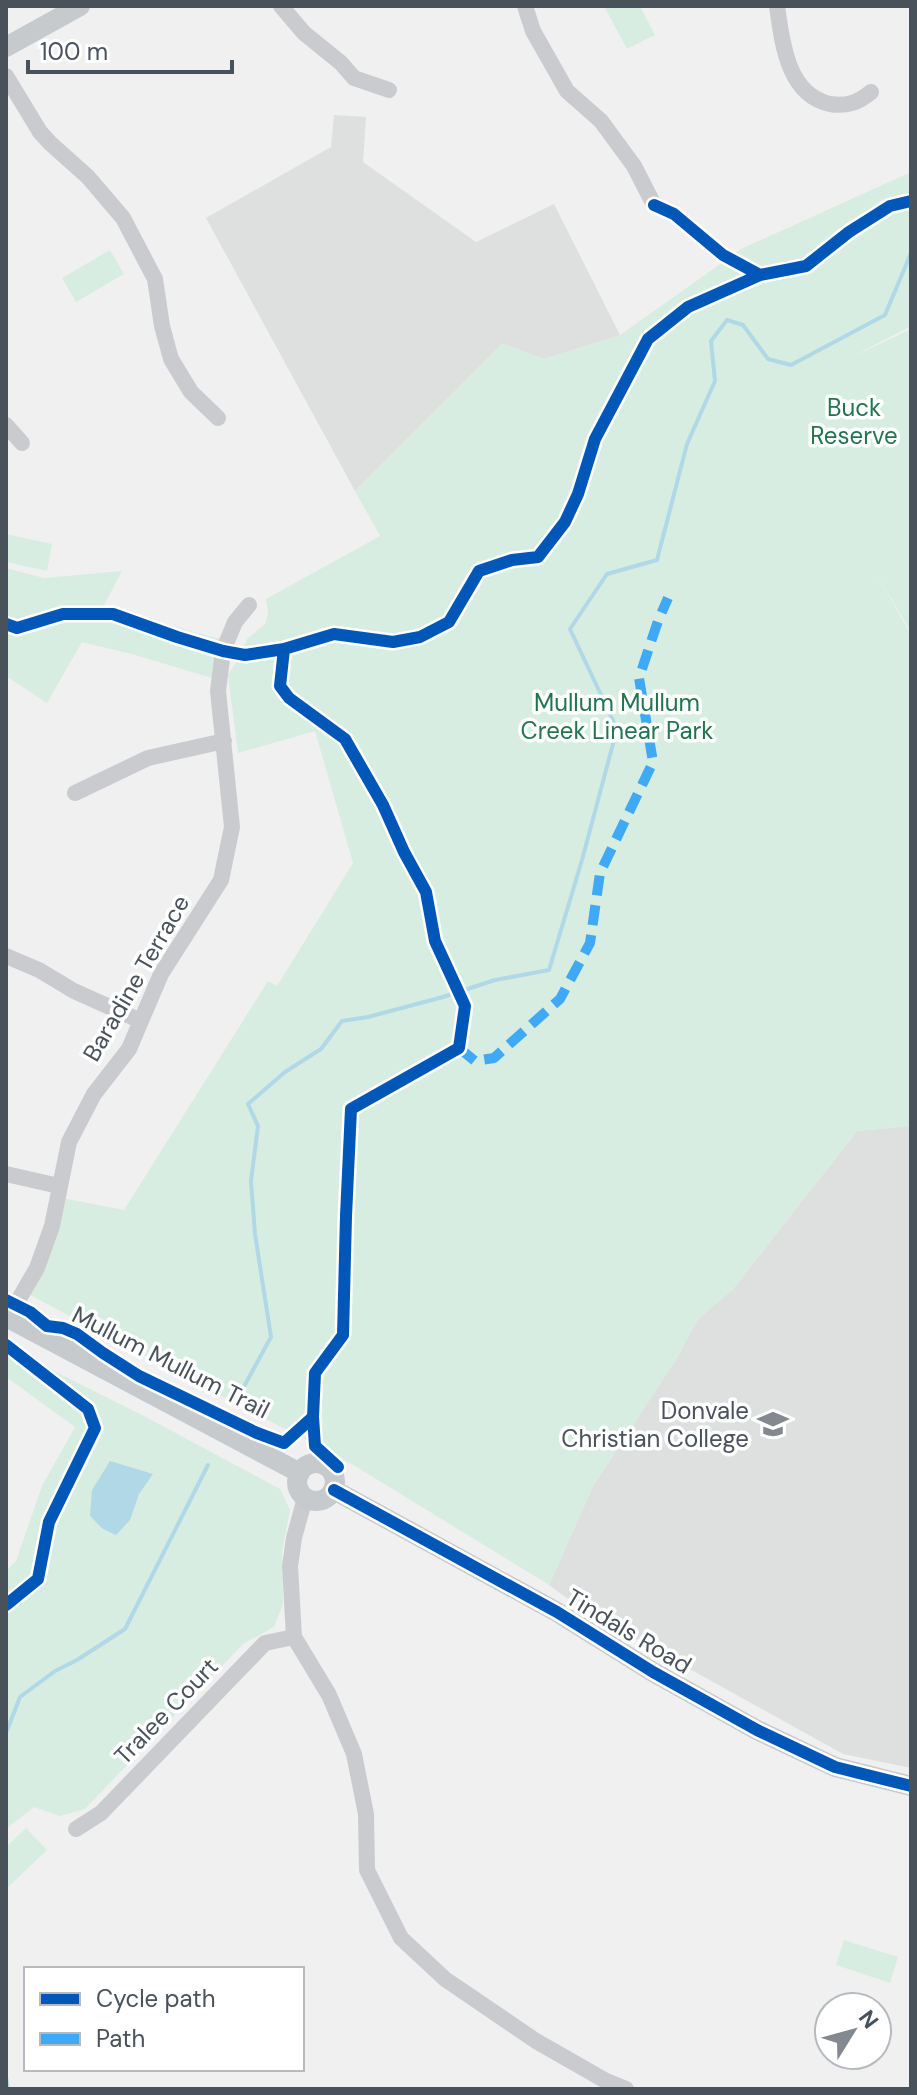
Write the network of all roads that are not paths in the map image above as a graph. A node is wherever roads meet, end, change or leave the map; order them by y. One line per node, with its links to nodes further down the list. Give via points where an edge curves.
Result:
1 (80, 6): 5 (main road)
2 (281, 6): 7 (street, via 354,78)
3 (525, 6): 9 (street, via 567,91 601,121)
4 (777, 6): 8 (street, via 781,40 804,89 821,101 841,105)
5 (6, 47)
6 (6, 76): 10 (street, via 40,132 123,218 155,279 171,359 191,392)
7 (389, 90)
8 (871, 92)
9 (654, 205)
10 (218, 418)
11 (6, 425): 12 (street)
12 (22, 443)
13 (249, 605): 14 (street, Baradine Terrace, via 223,651 218,691)
14 (224, 741): 15 (street, via 148,758); 17 (street, Baradine Terrace, via 232,827 221,880 161,974)
15 (75, 793)
16 (6, 956): 17 (street)
17 (141, 1021): 19 (street, Baradine Terrace, via 129,1049 94,1094 69,1142)
18 (6, 1174): 19 (street)
19 (59, 1186): 20 (street, Baradine Terrace, via 37,1268)
20 (8, 1319): 21 (main road)
21 (300, 1473): 22 (main road, via 308,1465 324,1465 335,1478); 23 (main road, via 297,1483)
22 (334, 1490): 23 (main road, via 321,1501); 25 (main road, Tindals Road, via 757,1730 835,1767)
23 (305, 1498): 24 (street, via 290,1566)
24 (294, 1637): 26 (street, Tralee Court, via 265,1643 101,1813); 27 (street, via 329,1695 354,1754 366,1814 367,1870 401,1938 445,1979 536,2041)
25 (911, 1786)
26 (76, 1829)
27 (626, 2089)

